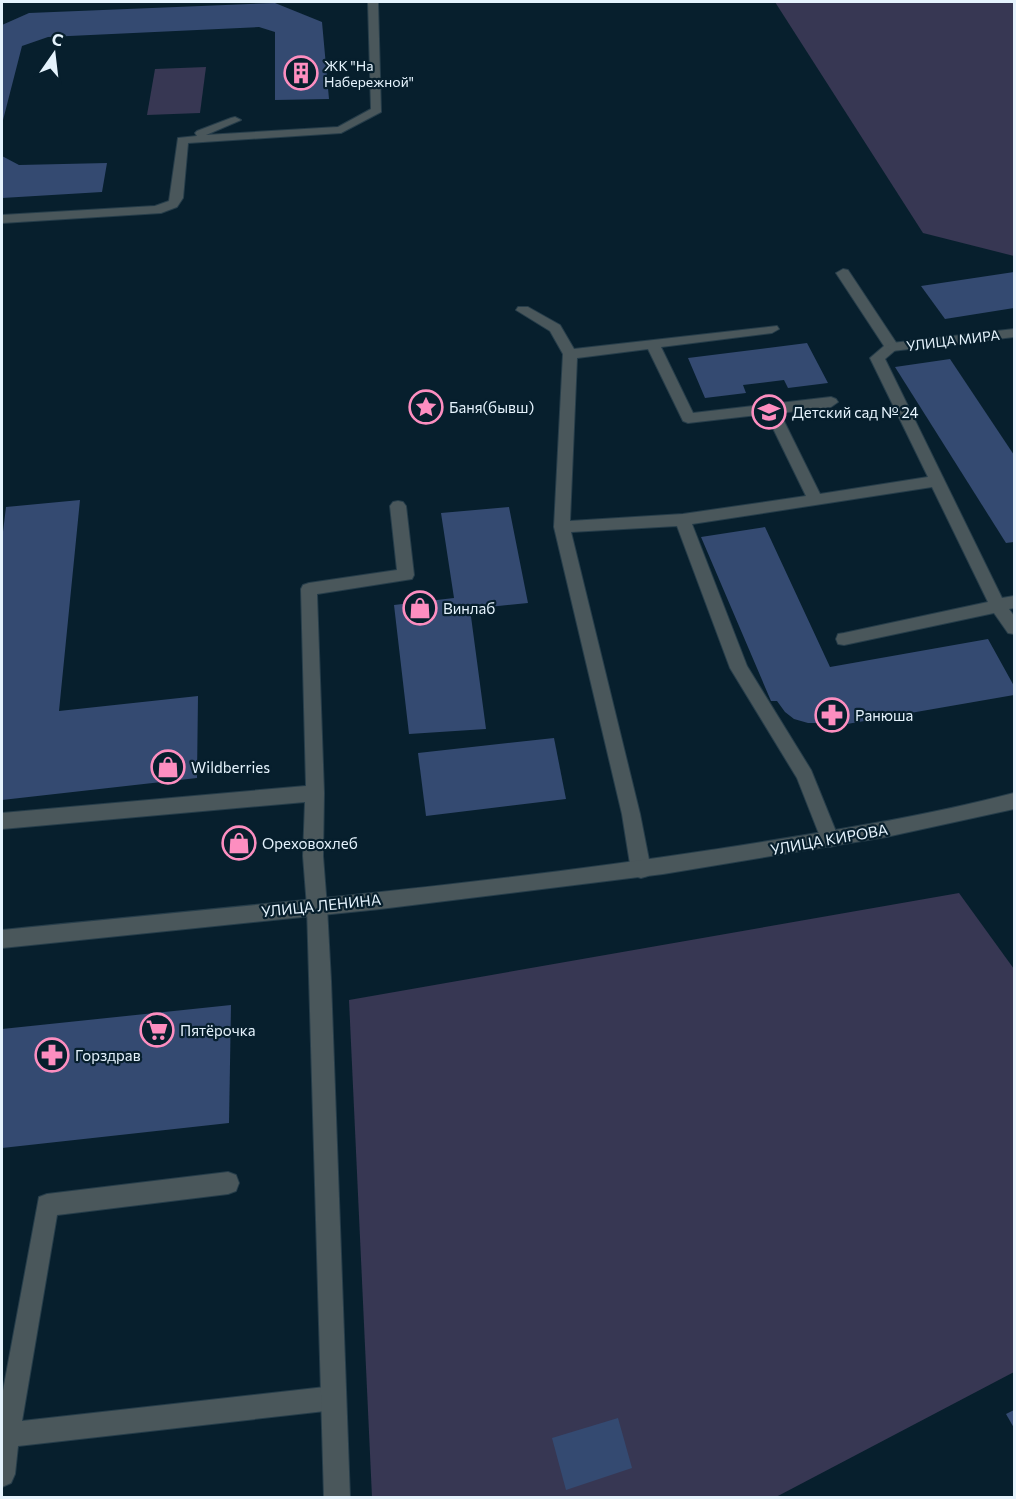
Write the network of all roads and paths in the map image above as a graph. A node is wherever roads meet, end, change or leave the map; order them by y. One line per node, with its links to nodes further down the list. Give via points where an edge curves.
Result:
1 (373, 2): 3 (street, via 377,111 341,130)
2 (236, 120): 3 (street)
3 (182, 140): 4 (street, via 177,198 173,204 157,210)
4 (2, 219)
5 (843, 273): 10 (street)
6 (523, 310): 11 (street, via 555,328)
7 (772, 328): 9 (street)
8 (1014, 333): 10 (street, УЛИЦА МИРА)
9 (653, 344): 11 (street); 13 (street, via 688,418)
10 (892, 347): 14 (street, via 877,358)
11 (570, 354): 18 (street)
12 (831, 402): 13 (street)
13 (771, 410): 15 (street)
14 (939, 482): 15 (street); 19 (street)
15 (816, 501): 17 (street)
16 (398, 506): 22 (street, via 406,575 309,589)
17 (682, 520): 18 (street); 25 (street, via 739,668 805,776)
18 (561, 527): 26 (street)
19 (1006, 604): 20 (street); 21 (street)
20 (1014, 628)
21 (844, 639)
22 (315, 793): 24 (street); 27 (street)
23 (1014, 801): 25 (street, УЛИЦА КИРОВА, via 959,816)
24 (2, 821)
25 (830, 839): 26 (street, УЛИЦА КИРОВА)
26 (641, 870): 27 (street, УЛИЦА ЛЕНИНА)
27 (317, 907): 28 (street, УЛИЦА ЛЕНИНА); 30 (street)
28 (2, 939)
29 (228, 1183): 31 (street, via 47,1205)
30 (334, 1398): 31 (street); 33 (street)
31 (7, 1435): 32 (street)
32 (2, 1474)
33 (337, 1497)

